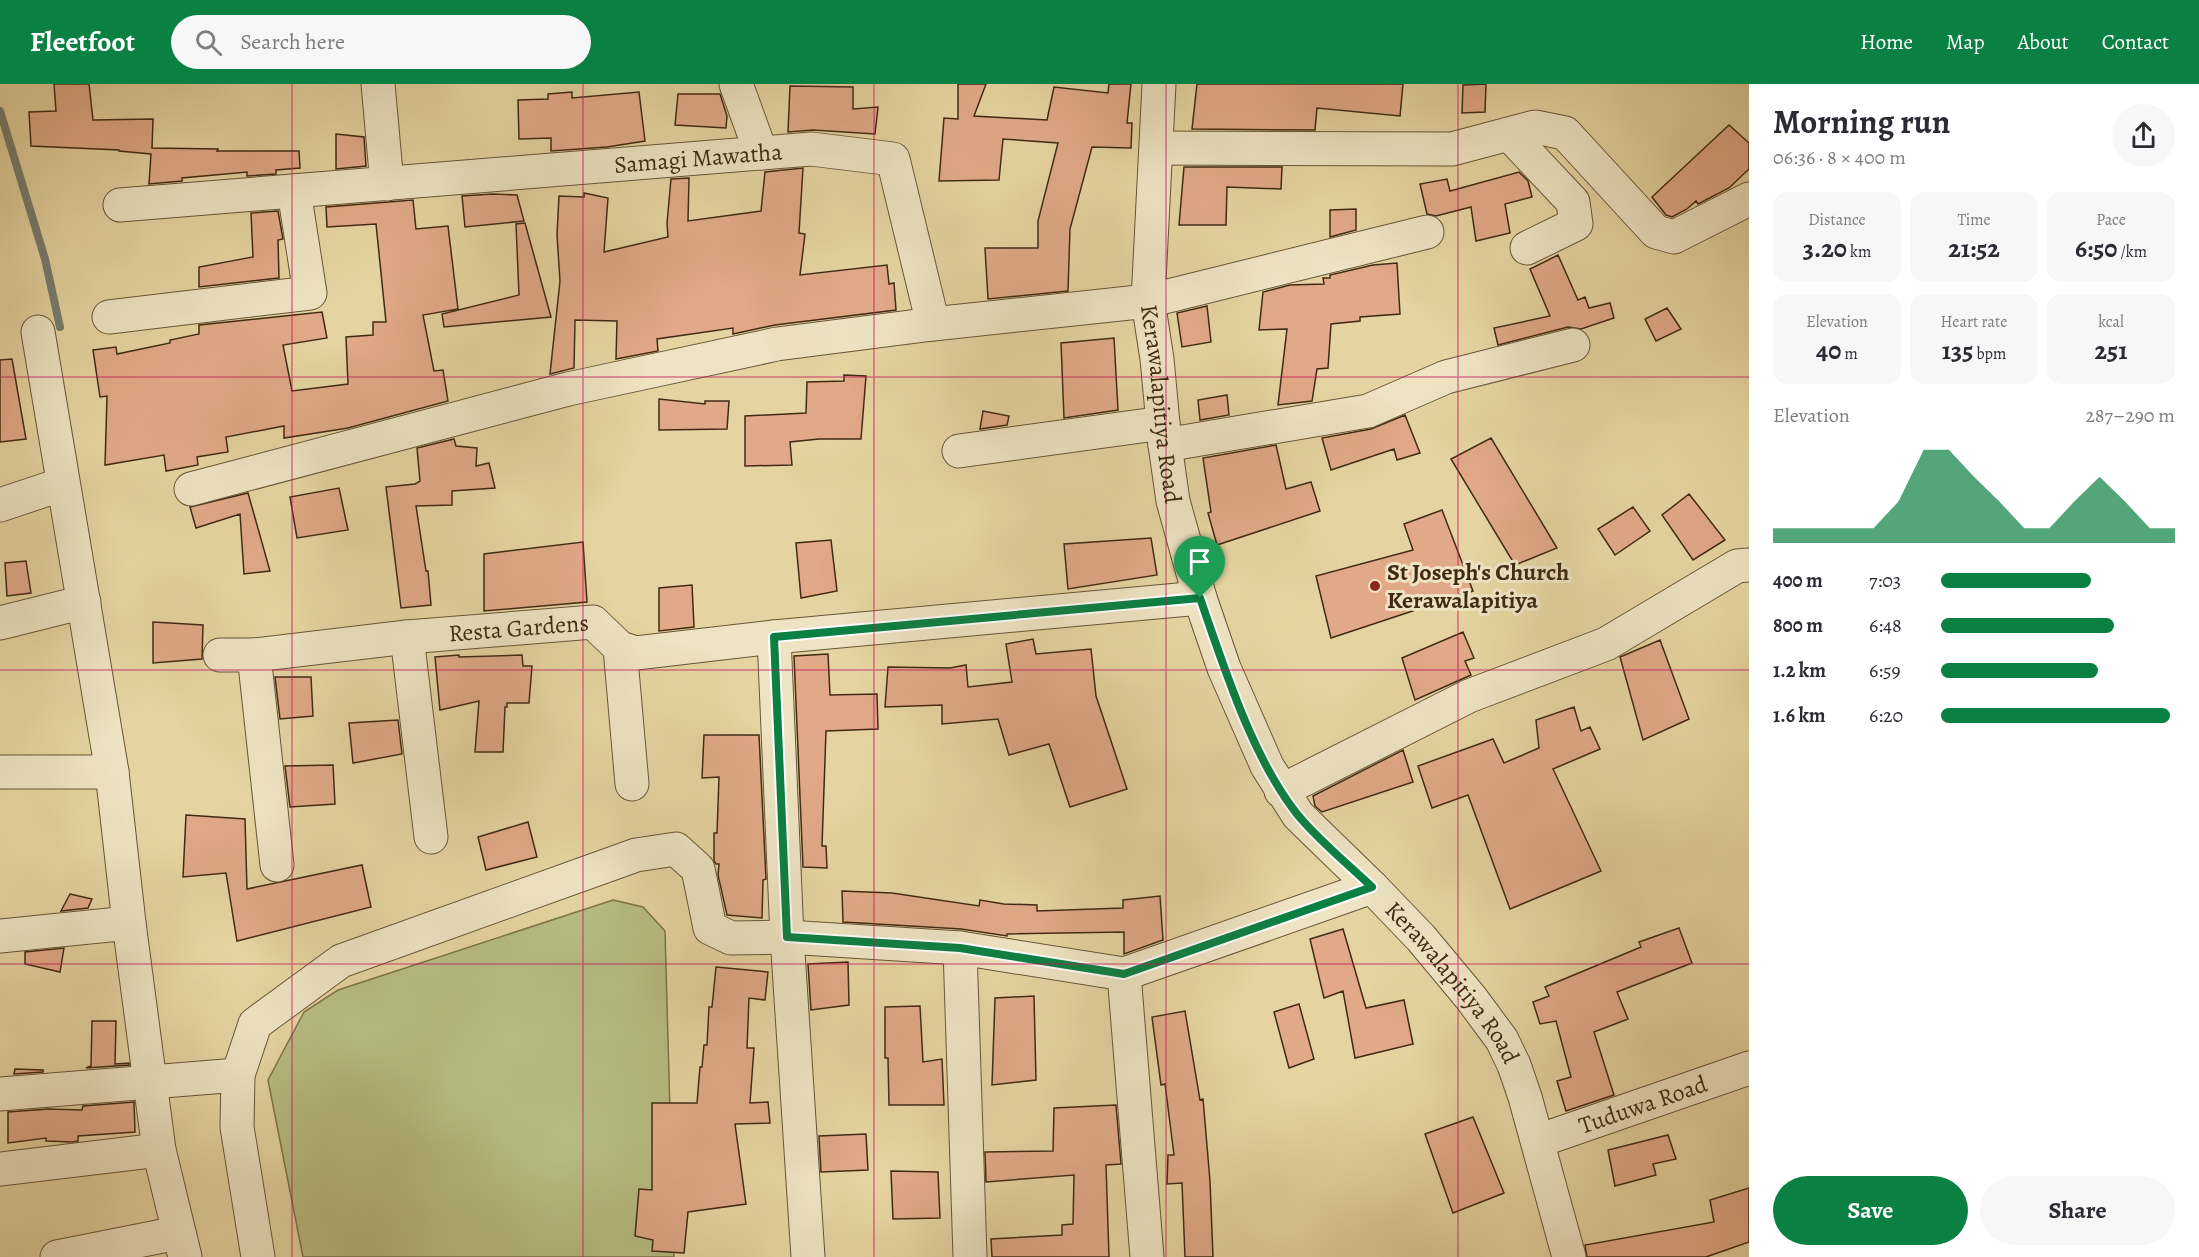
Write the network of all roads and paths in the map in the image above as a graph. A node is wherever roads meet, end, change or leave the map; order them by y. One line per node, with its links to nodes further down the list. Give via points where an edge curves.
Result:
1 (378, 84): 7 (street)
2 (736, 84): 6 (street)
3 (1159, 84): 5 (street, Kerawalapitiya Road)
4 (1509, 134): 5 (street, via 1452,149); 9 (street, via 1535,127 1565,133 1656,232 1674,237); 12 (street, via 1573,202 1576,224)
5 (1156, 148): 13 (street, Kerawalapitiya Road)
6 (760, 153): 7 (street, Samagi Mawatha); 15 (street, Samagi Mawatha, via 811,149 893,159)
7 (387, 184): 8 (street, Samagi Mawatha)
8 (294, 191): 10 (street, Samagi Mawatha); 14 (street, via 310,293)
9 (1749, 199)
10 (120, 206)
11 (1427, 232): 13 (street)
12 (1527, 248)
13 (1148, 301): 15 (street); 18 (street, Kerawalapitiya Road)
14 (109, 317)
15 (933, 324): 21 (street, via 777,344 568,389)
16 (38, 332): 20 (street)
17 (1573, 345): 18 (street, via 1446,377 1368,411)
18 (1164, 434): 19 (street); 24 (street, Kerawalapitiya Road, via 1173,501)
19 (959, 451)
20 (63, 484): 22 (street); 25 (street)
21 (191, 489)
22 (0, 505)
23 (1749, 565): 35 (street, via 1737,566 1606,644 1469,696)
24 (1200, 598): 28 (street, Resta Gardens); 35 (street, Kerawalapitiya Road, via 1247,723)
25 (84, 602): 26 (street); 33 (street)
26 (0, 624)
27 (407, 637): 29 (street, Resta Gardens, via 593,622); 31 (street, Resta Gardens); 36 (street)
28 (774, 637): 29 (street, Resta Gardens, via 636,653); 41 (street)
29 (620, 648): 34 (street)
30 (220, 655): 31 (street, Resta Gardens)
31 (254, 655): 37 (street)
32 (0, 772): 33 (street)
33 (112, 772): 39 (street)
34 (632, 784)
35 (1281, 791): 38 (street, Kerawalapitiya Road, via 1298,815)
36 (431, 837)
37 (277, 865)
38 (1372, 887): 43 (street); 48 (street, Kerawalapitiya Road, via 1421,938 1502,1040)
39 (129, 923): 40 (street); 46 (street)
40 (0, 936)
41 (787, 937): 42 (street); 45 (street, via 731,938 710,928 698,869 676,849 636,855 341,961 255,1024); 54 (street)
42 (960, 948): 43 (street); 55 (street)
43 (1124, 974): 56 (street)
44 (1749, 1068): 48 (street, Tuduwa Road)
45 (238, 1075): 46 (street); 53 (street, via 237,1127)
46 (150, 1083): 47 (street); 49 (street)
47 (0, 1094)
48 (1538, 1141): 57 (street, Kerawalapitiya Road)
49 (159, 1150): 50 (street); 51 (street)
50 (0, 1169)
51 (181, 1245): 52 (street)
52 (57, 1257)
53 (258, 1257)
54 (808, 1257)
55 (970, 1257)
56 (1147, 1257)
57 (1569, 1257)

